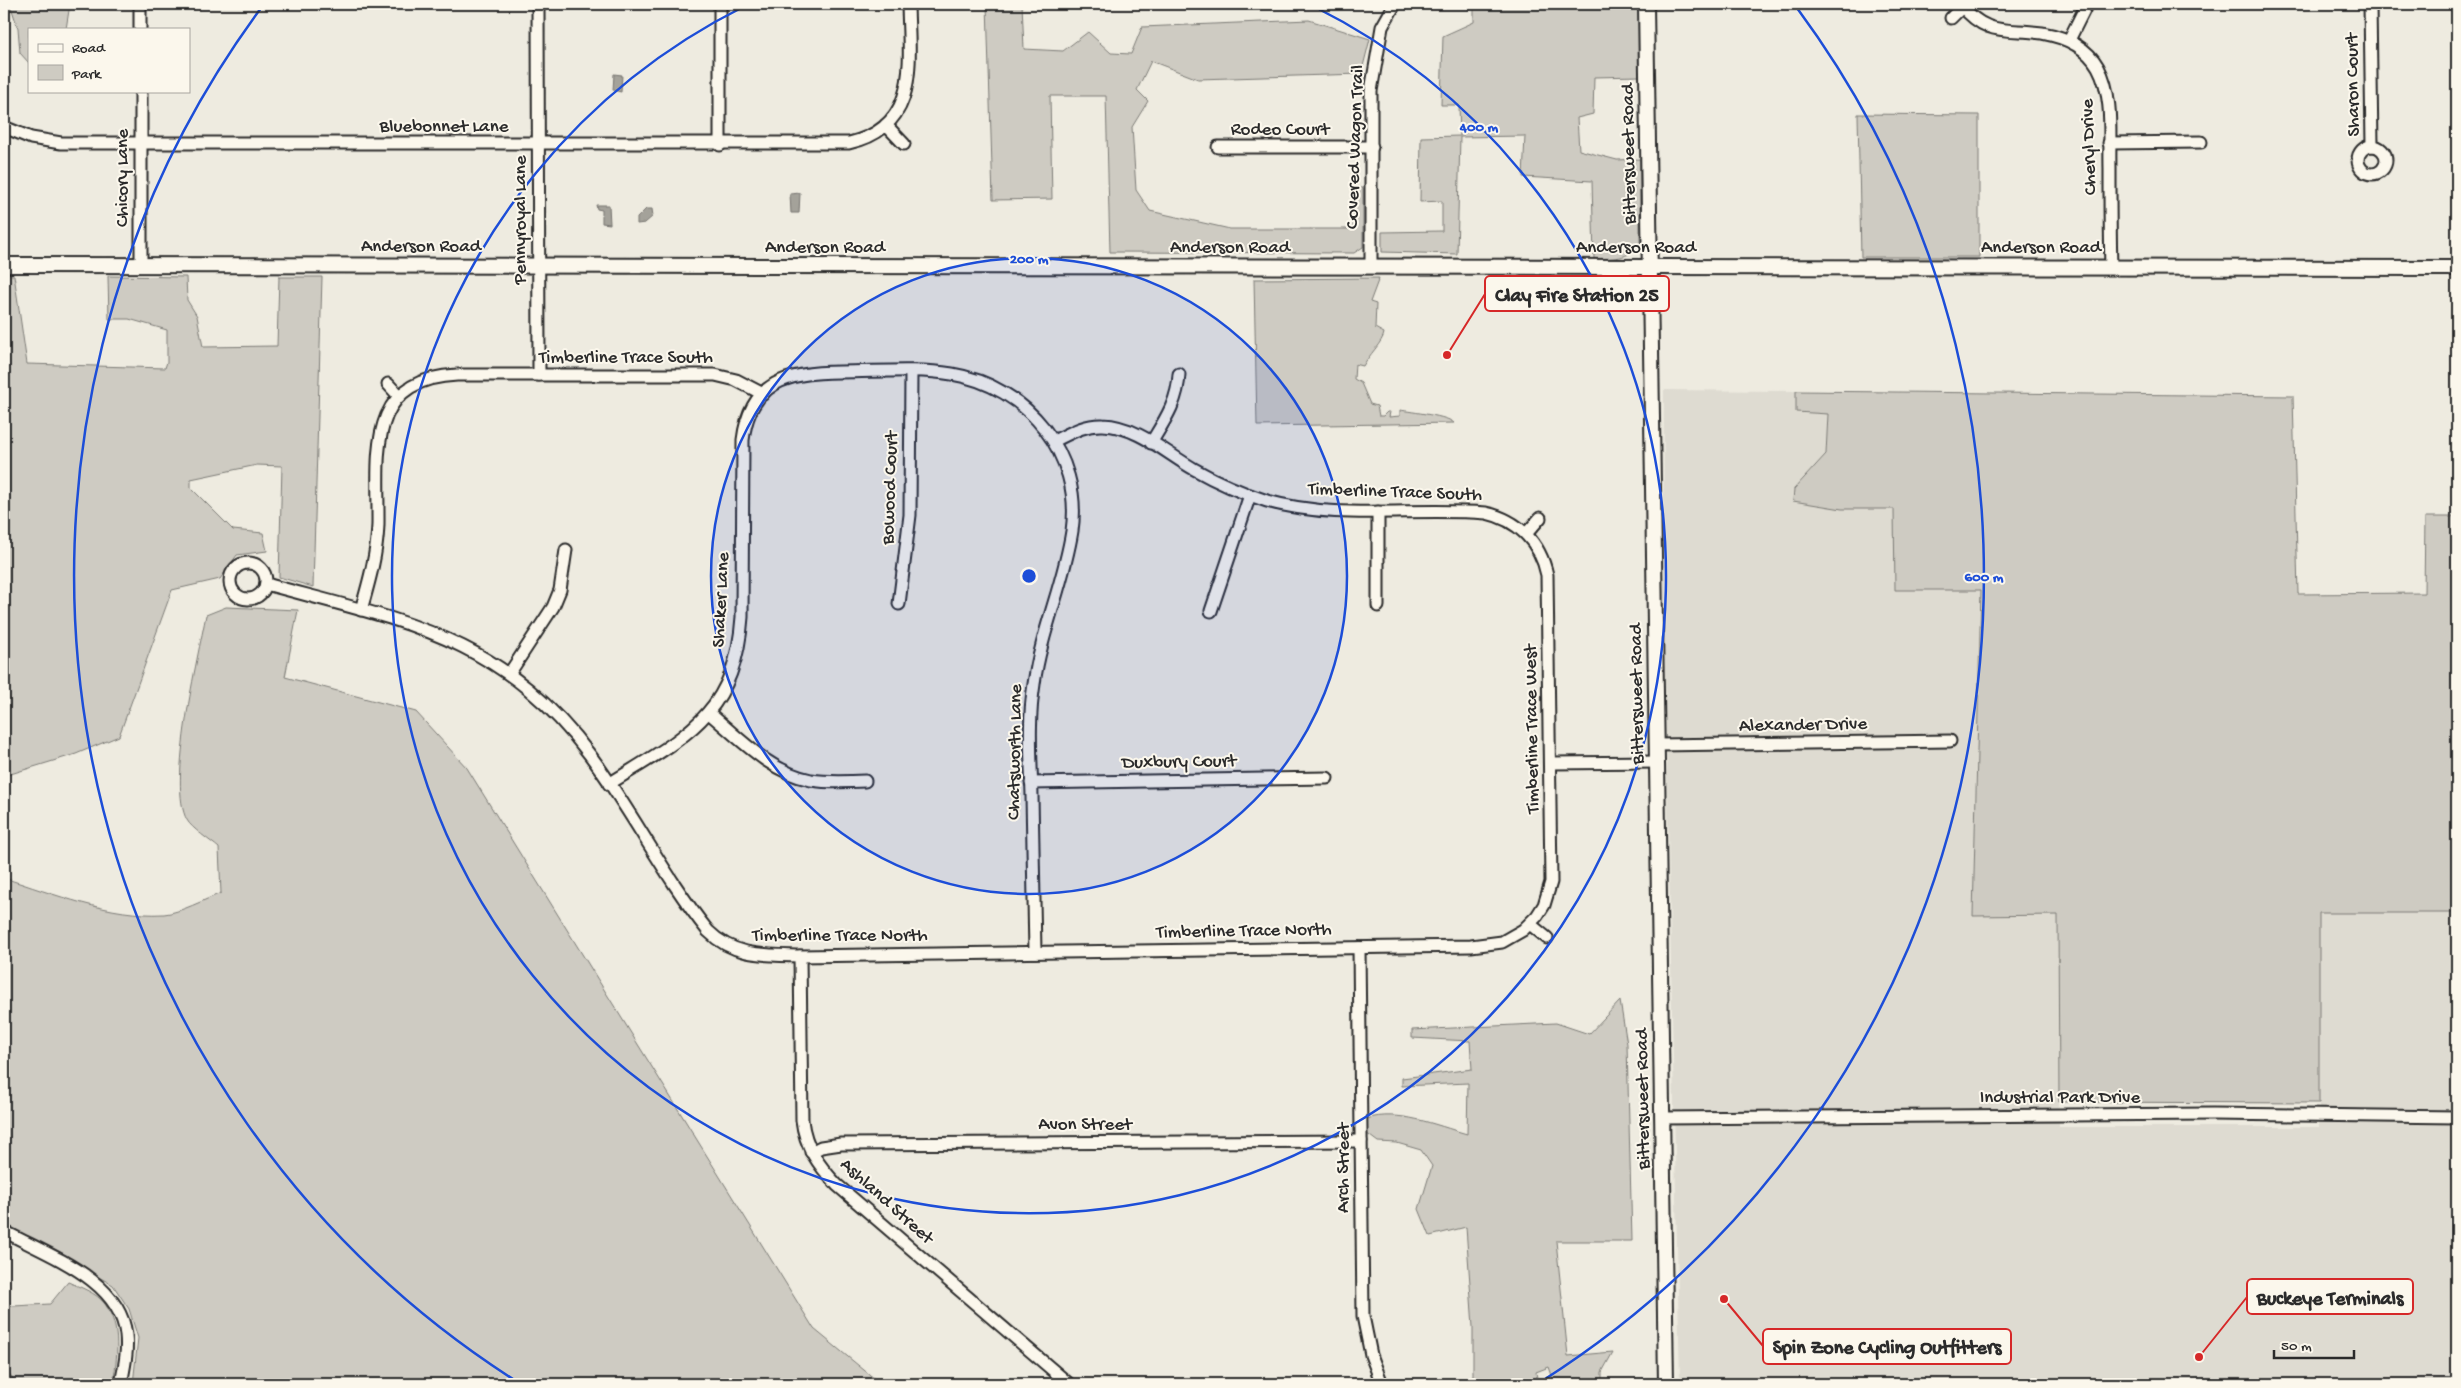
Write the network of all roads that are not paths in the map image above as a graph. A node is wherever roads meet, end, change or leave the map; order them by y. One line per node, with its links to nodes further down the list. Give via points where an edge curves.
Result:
1 (140, 4): 11 (street)
2 (538, 4): 18 (street, Pennyroyal Lane)
3 (720, 4): 21 (street)
4 (908, 4): 14 (street, via 908,83 900,107)
5 (1395, 4): 24 (street, Covered Wagon Trail, via 1382,27 1373,77)
6 (1646, 4): 29 (street, Bittersweet Road)
7 (2087, 4): 12 (street)
8 (2370, 4): 22 (street, Sharon Court)
9 (1961, 5): 10 (street); 12 (street, Cheryl Drive, via 1978,22 2000,31 2040,33)
10 (1951, 18)
11 (140, 28)
12 (2069, 40): 20 (street, Cheryl Drive, via 2084,51 2101,74 2108,99)
13 (141, 92): 17 (street, Chicory Lane)
14 (884, 126): 19 (street); 21 (street, Bluebonnet Lane, via 849,144)
15 (4, 127): 17 (street, Bluebonnet Lane, via 31,138 61,143)
16 (2201, 142): 20 (street)
17 (141, 144): 18 (street, Bluebonnet Lane); 26 (street, Chicory Lane)
18 (538, 144): 21 (street, Bluebonnet Lane); 27 (street, Pennyroyal Lane)
19 (904, 144)
20 (2109, 144): 30 (street, Cheryl Drive)
21 (720, 145)
22 (2372, 146): 22 (street, Sharon Court, via 2382,150 2387,159 2384,168 2376,175 2364,172 2358,162 2361,151)
23 (1218, 147): 24 (street, Rodeo Court)
24 (1372, 147): 28 (street, Covered Wagon Trail)
25 (4, 265): 26 (street, Anderson Road)
26 (141, 266): 27 (street, Anderson Road)
27 (538, 266): 28 (street, Anderson Road); 34 (street, Pennyroyal Lane)
28 (1371, 266): 29 (street, Anderson Road)
29 (1650, 266): 30 (street, Anderson Road); 53 (street, Bittersweet Road)
30 (2111, 267): 31 (street, Anderson Road)
31 (2457, 268)
32 (911, 372): 36 (street, via 798,374 776,383); 38 (street, via 963,376 1000,390 1025,406); 46 (street, Bowood Court, via 910,515)
33 (1179, 374): 39 (street, via 1175,400)
34 (539, 375): 36 (street, Timberline Trace South, via 715,375 736,380); 37 (street, Timberline Trace South, via 444,375 415,384)
35 (388, 384): 37 (street)
36 (763, 394): 51 (street, Shaker Lane, via 748,419 743,440 740,640 728,681)
37 (396, 400): 48 (street, via 386,415 378,441 376,541 371,576)
38 (1054, 441): 39 (street, Timberline Trace South, via 1080,428 1104,425 1128,430); 58 (street, Chatsworth Lane, via 1068,476 1073,519 1070,543 1042,640 1034,684)
39 (1151, 443): 40 (street, Timberline Trace South, via 1196,470)
40 (1250, 495): 41 (street, Timberline Trace South, via 1300,508); 49 (street)
41 (1378, 512): 43 (street, Timberline Trace South, via 1486,513 1508,520); 47 (street)
42 (1540, 518): 43 (street)
43 (1526, 534): 55 (street, Timberline Trace West, via 1537,547 1547,575)
44 (566, 550): 50 (street, via 560,590 553,607)
45 (266, 584): 48 (street, Timberline Trace North)
46 (899, 604)
47 (1378, 606)
48 (361, 610): 50 (street, Timberline Trace North, via 446,637)
49 (1212, 611)
50 (509, 674): 59 (street, Timberline Trace North, via 560,720 591,756)
51 (710, 713): 57 (street, via 760,757 786,772 811,780); 59 (street, Shaker Lane, via 675,743)
52 (1950, 741): 53 (street, Alexander Drive)
53 (1657, 746): 54 (street, Bittersweet Road)
54 (1658, 762): 55 (street); 66 (street, Bittersweet Road)
55 (1551, 763): 60 (street, Timberline Trace West, via 1551,882 1544,905)
56 (1327, 778): 58 (street, Duxbury Court)
57 (865, 781)
58 (1031, 783): 63 (street, Chatsworth Lane)
59 (609, 784): 64 (street, Timberline Trace North, via 713,936 743,953)
60 (1530, 924): 61 (street); 62 (street, Timberline Trace North, via 1511,938 1490,945)
61 (1547, 938)
62 (1359, 948): 63 (street, Timberline Trace North); 67 (street, Arch Street)
63 (1035, 952): 64 (street, Timberline Trace North)
64 (800, 956): 68 (street, Ashland Street, via 802,1120)
65 (2457, 1117): 66 (street, Industrial Park Drive, via 2213,1114)
66 (1663, 1118): 73 (street, Bittersweet Road)
67 (1362, 1141): 68 (street, Avon Street, via 841,1144); 72 (street, Arch Street, via 1363,1316 1371,1355)
68 (811, 1152): 71 (street, Ashland Street, via 837,1185)
69 (4, 1231): 70 (street, via 96,1282 115,1304 126,1335 127,1354)
70 (121, 1384)
71 (1069, 1384)
72 (1382, 1384)
73 (1666, 1384)

